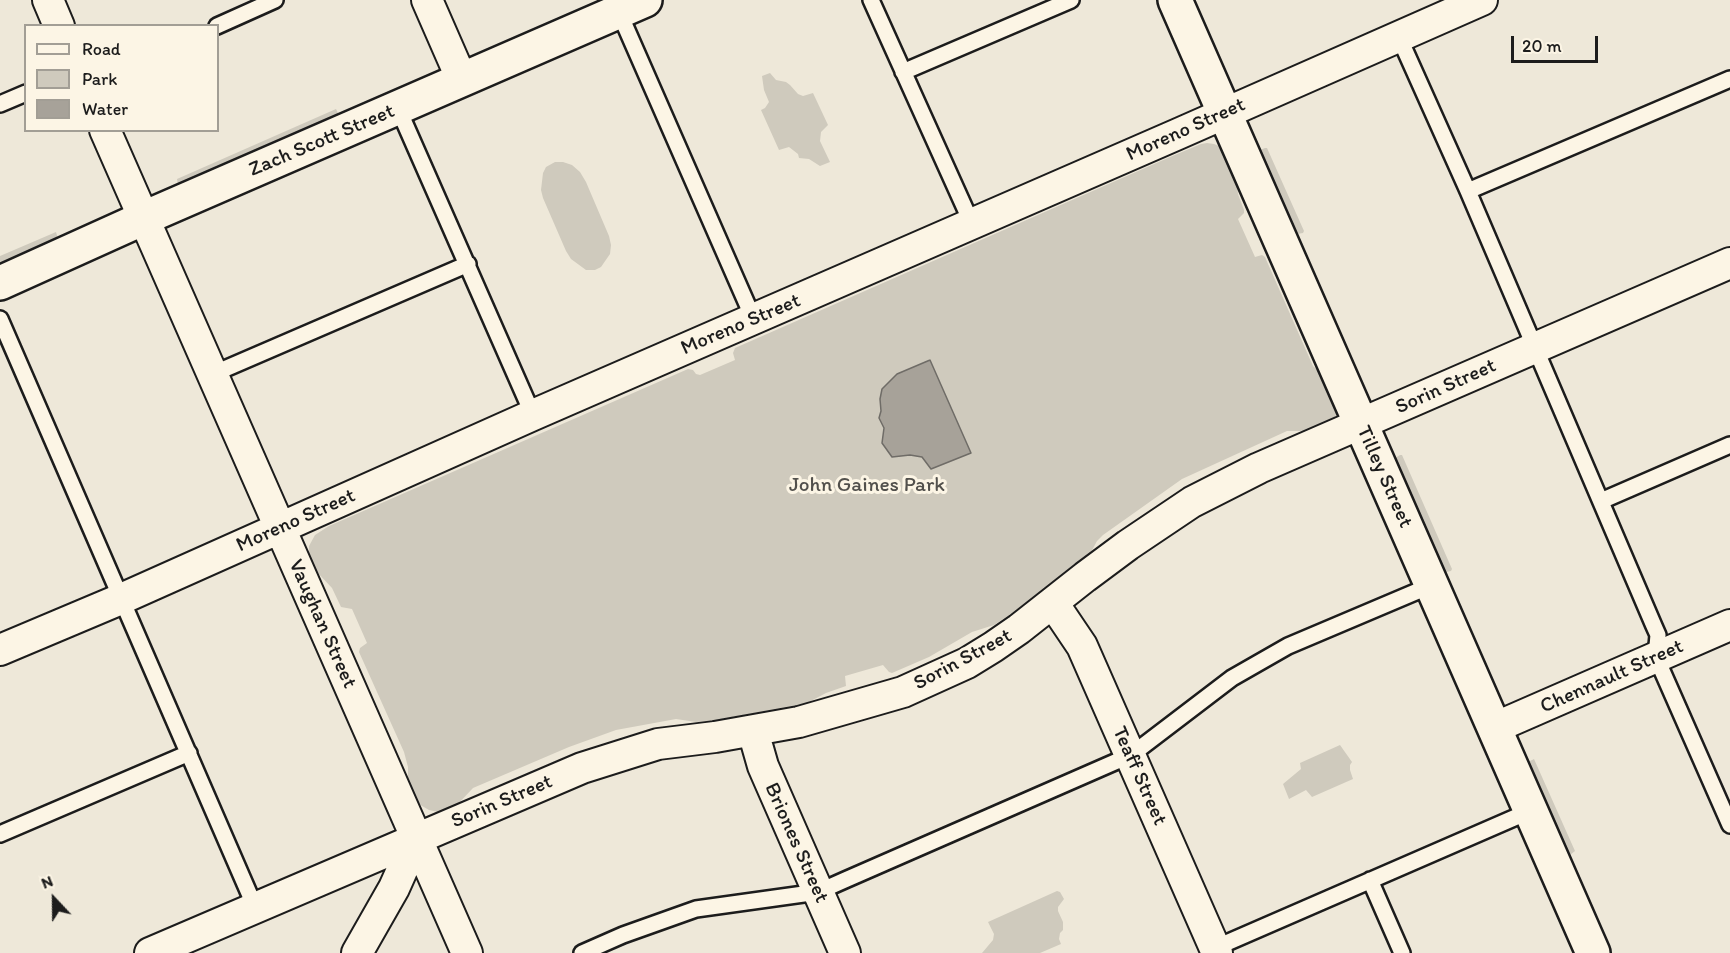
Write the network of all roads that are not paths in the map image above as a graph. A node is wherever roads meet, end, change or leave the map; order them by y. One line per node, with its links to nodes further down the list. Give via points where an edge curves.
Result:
1 (48, 0): 10 (street)
2 (275, 0): 8 (lane)
3 (427, 0): 15 (street)
4 (871, 0): 13 (lane)
5 (1071, 0): 13 (lane)
6 (1175, 0): 19 (street, Tilley Street)
7 (1482, 0): 12 (street, Moreno Street)
8 (244, 6): 11 (lane)
9 (632, 6): 15 (street, Zach Scott Street); 28 (lane)
10 (58, 24)
11 (219, 25)
12 (1399, 37): 19 (street, Moreno Street); 21 (lane)
13 (903, 72): 23 (lane)
14 (1730, 79): 21 (lane)
15 (462, 80): 18 (street, Zach Scott Street)
16 (24, 94): 17 (lane)
17 (0, 104)
18 (398, 108): 22 (street, Zach Scott Street); 25 (lane)
19 (1225, 113): 23 (street, Moreno Street); 32 (street, Tilley Street)
20 (106, 132): 22 (street, Vaughan Street)
21 (1468, 192): 29 (lane)
22 (144, 218): 26 (street, Zach Scott Street); 30 (street, Vaughan Street)
23 (972, 224): 28 (street, Moreno Street)
24 (1730, 263): 29 (street, Sorin Street)
25 (468, 264): 30 (lane); 31 (lane)
26 (0, 283)
27 (0, 319): 37 (lane)
28 (754, 320): 31 (street, Moreno Street)
29 (1535, 348): 32 (street, Sorin Street); 34 (lane)
30 (213, 375): 35 (street, Vaughan Street)
31 (533, 415): 35 (street, Moreno Street)
32 (1361, 424): 36 (street, Tilley Street); 38 (street, Sorin Street, via 1192,502)
33 (1730, 445): 34 (lane)
34 (1601, 501): 41 (lane, via 1658,635)
35 (280, 528): 37 (street, Moreno Street); 50 (street, Vaughan Street)
36 (1432, 585): 42 (street, Tilley Street); 45 (lane, via 1288,646 1232,678)
37 (121, 598): 40 (street, Moreno Street); 44 (lane)
38 (1053, 603): 43 (street, Sorin Street, via 967,663 903,692); 45 (street, Teaff Street, via 1082,646)
39 (1730, 625): 41 (street, Chennault Street)
40 (0, 650)
41 (1656, 657): 42 (street, Chennault Street); 46 (lane)
42 (1494, 728): 47 (street, Tilley Street)
43 (753, 731): 50 (street, Sorin Street, via 658,744 582,768); 52 (street, Briones Street, via 763,766)
44 (189, 753): 49 (lane); 53 (lane)
45 (1131, 755): 52 (lane); 54 (street, Teaff Street)
46 (1727, 808): 48 (lane)
47 (1530, 811): 51 (lane); 61 (street, Tilley Street)
48 (1730, 825)
49 (0, 834)
50 (416, 839): 53 (street, Sorin Street); 56 (street); 57 (street, Vaughan Street)
51 (1370, 880): 54 (lane); 60 (lane)
52 (818, 892): 58 (lane, via 696,909); 59 (street, Briones Street)
53 (255, 907): 55 (street, Sorin Street)
54 (1216, 950)
55 (150, 953)
56 (357, 953)
57 (467, 953)
58 (582, 953)
59 (845, 953)
60 (1402, 953)
61 (1593, 953)

